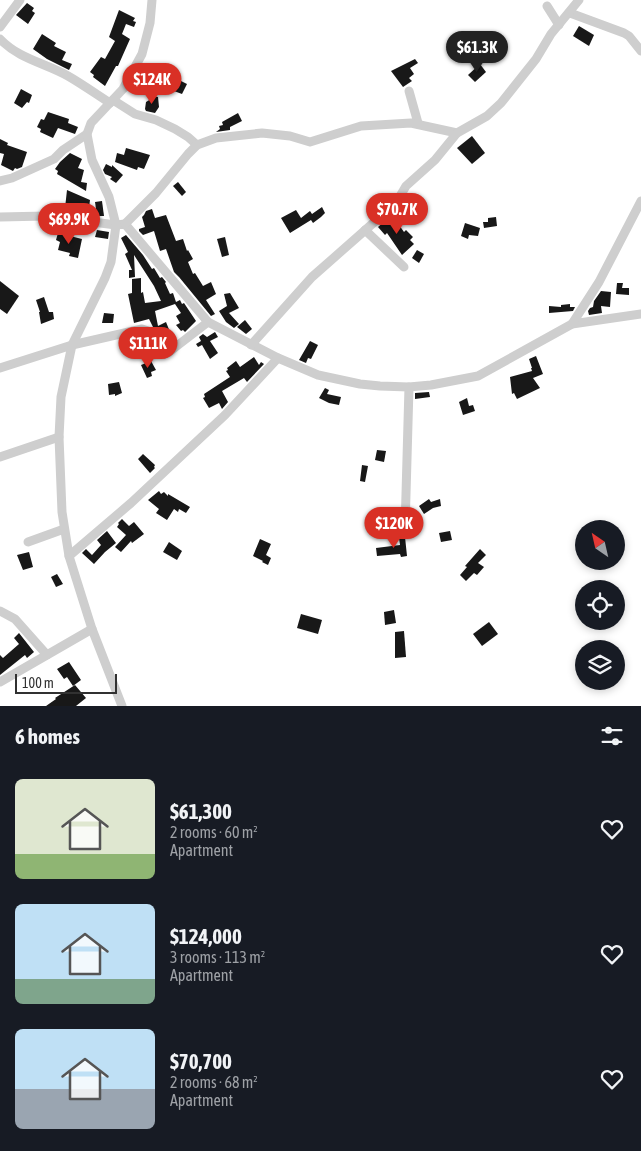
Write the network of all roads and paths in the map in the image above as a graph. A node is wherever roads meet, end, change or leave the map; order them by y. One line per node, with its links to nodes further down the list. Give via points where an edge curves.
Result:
1 (20, 0): 7 (street)
2 (152, 0): 11 (street, via 142,54 123,89)
3 (579, 0): 5 (street)
4 (547, 6): 6 (street)
5 (570, 13): 6 (street); 9 (street, via 624,33)
6 (559, 25): 13 (street, via 501,104)
7 (0, 27)
8 (0, 40): 11 (street, via 9,49 67,75)
9 (641, 51)
10 (409, 92): 12 (street)
11 (111, 101): 14 (street, via 91,123); 15 (street, via 175,129)
12 (418, 123): 13 (street); 15 (street, via 361,126 310,142 262,133 216,138)
13 (457, 133): 21 (street, via 435,160 406,186 396,203)
14 (87, 134): 16 (street, via 54,159); 20 (street, via 92,160 109,197)
15 (198, 145): 19 (street)
16 (0, 181)
17 (641, 202): 25 (street, via 599,282)
18 (0, 217): 20 (street, via 46,216)
19 (126, 224): 20 (street); 24 (street)
20 (116, 225): 26 (street, via 106,278)
21 (365, 230): 22 (street); 27 (street, via 312,276)
22 (404, 267)
23 (641, 314): 25 (street)
24 (208, 322): 26 (street, via 164,354 148,331 142,329); 27 (street)
25 (572, 324): 30 (street, via 478,376)
26 (72, 345): 29 (street); 31 (street, via 61,397)
27 (251, 345): 28 (street)
28 (278, 358): 30 (street, via 318,375 380,386); 36 (street, via 225,415)
29 (0, 368)
30 (410, 386): 34 (street)
31 (59, 437): 32 (street); 33 (street)
32 (0, 457)
33 (64, 529): 35 (street); 36 (street)
34 (405, 530)
35 (28, 542)
36 (69, 556): 38 (street)
37 (0, 611): 39 (street, via 15,619)
38 (92, 629): 39 (street); 41 (street)
39 (47, 655): 40 (street)
40 (0, 682)
41 (122, 706)

